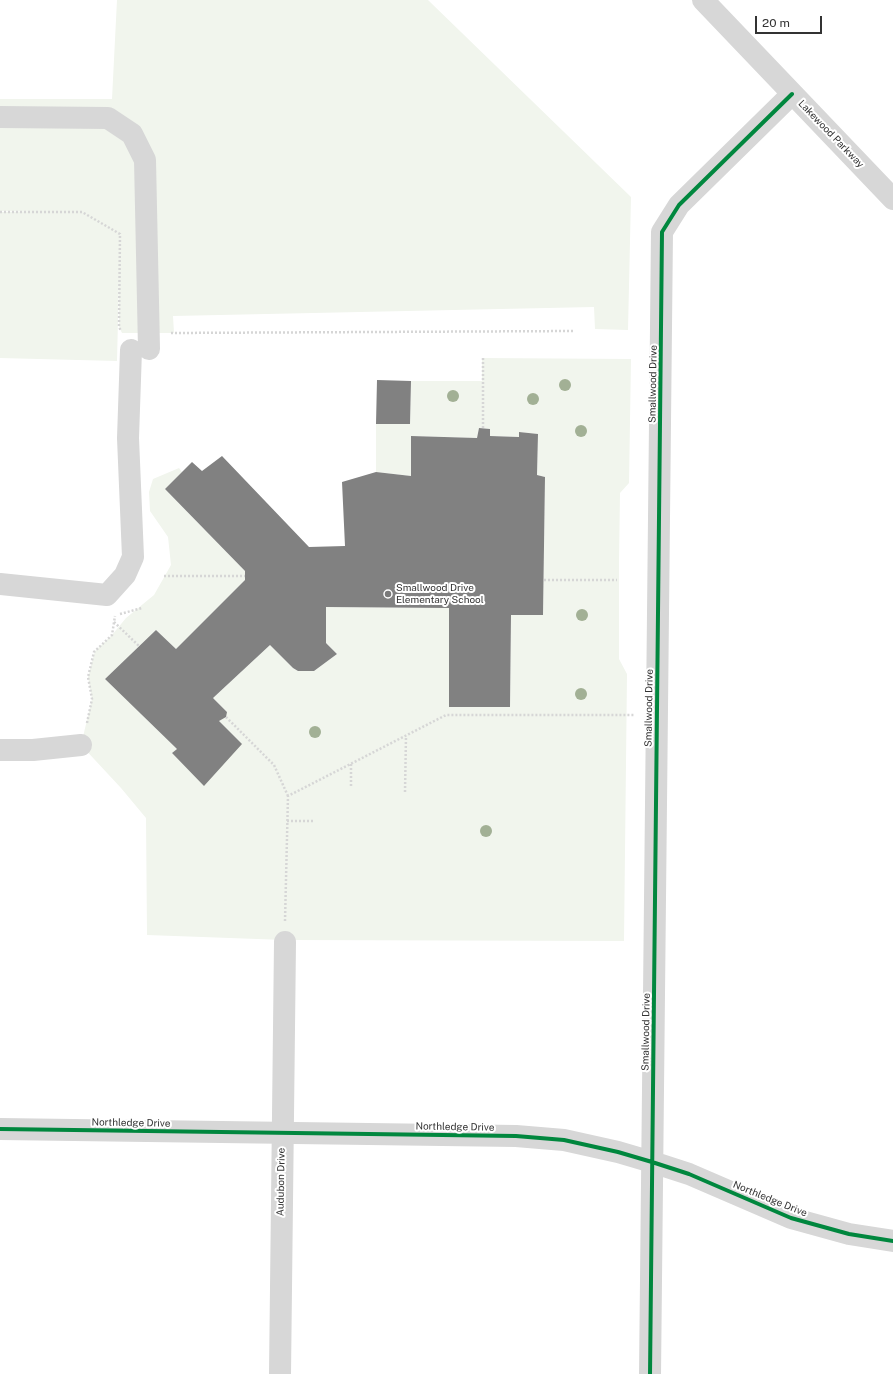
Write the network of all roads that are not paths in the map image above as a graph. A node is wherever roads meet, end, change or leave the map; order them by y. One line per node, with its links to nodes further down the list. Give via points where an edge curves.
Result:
1 (703, 0): 2 (street, Lakewood Parkway)
2 (792, 94): 4 (street, Lakewood Parkway); 11 (street, Smallwood Drive, via 678,205 662,232)
3 (0, 117): 5 (street, via 108,118 132,134 145,160 143,344 128,438 133,557 125,574 107,595)
4 (893, 199)
5 (0, 584)
6 (81, 745): 7 (street, via 33,750)
7 (0, 750)
8 (285, 942): 10 (street, Audubon Drive)
9 (0, 1129): 10 (street, Northledge Drive)
10 (282, 1132): 11 (street, Northledge Drive, via 516,1136 564,1140); 13 (street, Audubon Drive)
11 (652, 1162): 12 (street, Northledge Drive, via 690,1174 791,1218 849,1234); 14 (street, Smallwood Drive)
12 (893, 1241)
13 (280, 1374)
14 (650, 1374)

